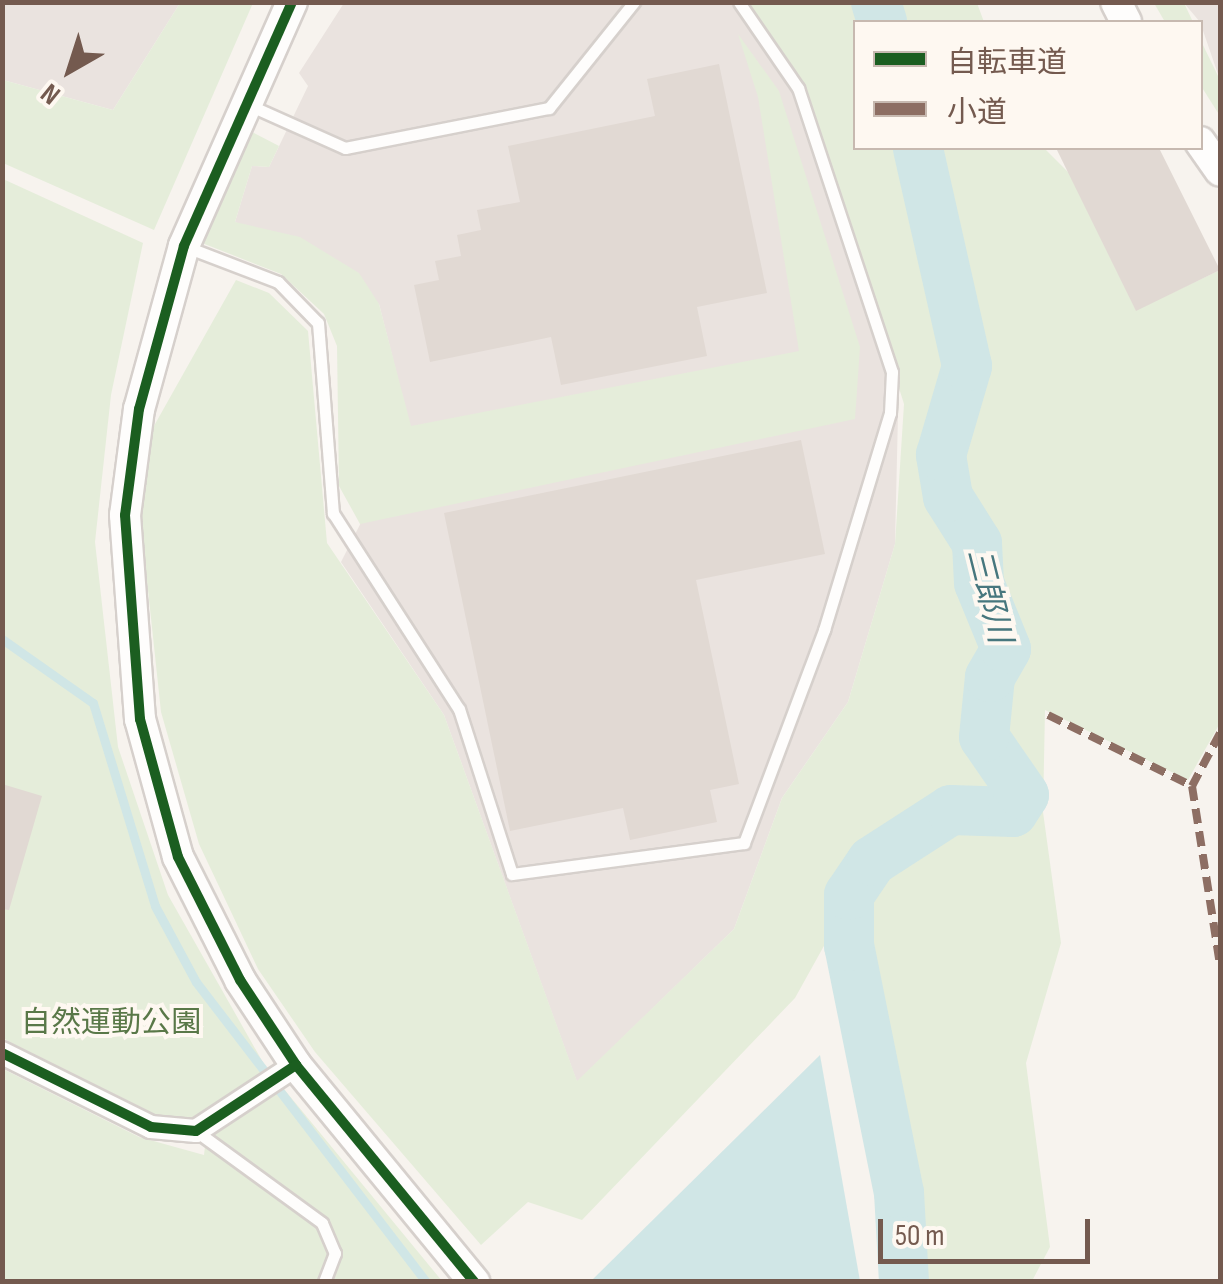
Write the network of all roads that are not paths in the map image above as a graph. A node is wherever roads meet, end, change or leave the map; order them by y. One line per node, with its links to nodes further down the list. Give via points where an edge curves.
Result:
1 (292, 2): 4 (street)
2 (634, 2): 4 (lane, via 548,108 345,148)
3 (739, 2): 7 (lane, via 798,88 892,372 890,412 824,630 744,843 512,874 459,709 332,513 318,324 278,282)
4 (247, 104): 7 (street)
5 (1203, 146): 6 (street)
6 (1220, 172)
7 (184, 246): 9 (street, via 138,410 125,515 138,701 202,912)
8 (2, 1053): 10 (street, via 151,1127)
9 (285, 1072): 10 (street); 12 (street)
10 (196, 1131): 11 (lane, via 322,1223 335,1253)
11 (324, 1282)
12 (474, 1282)

